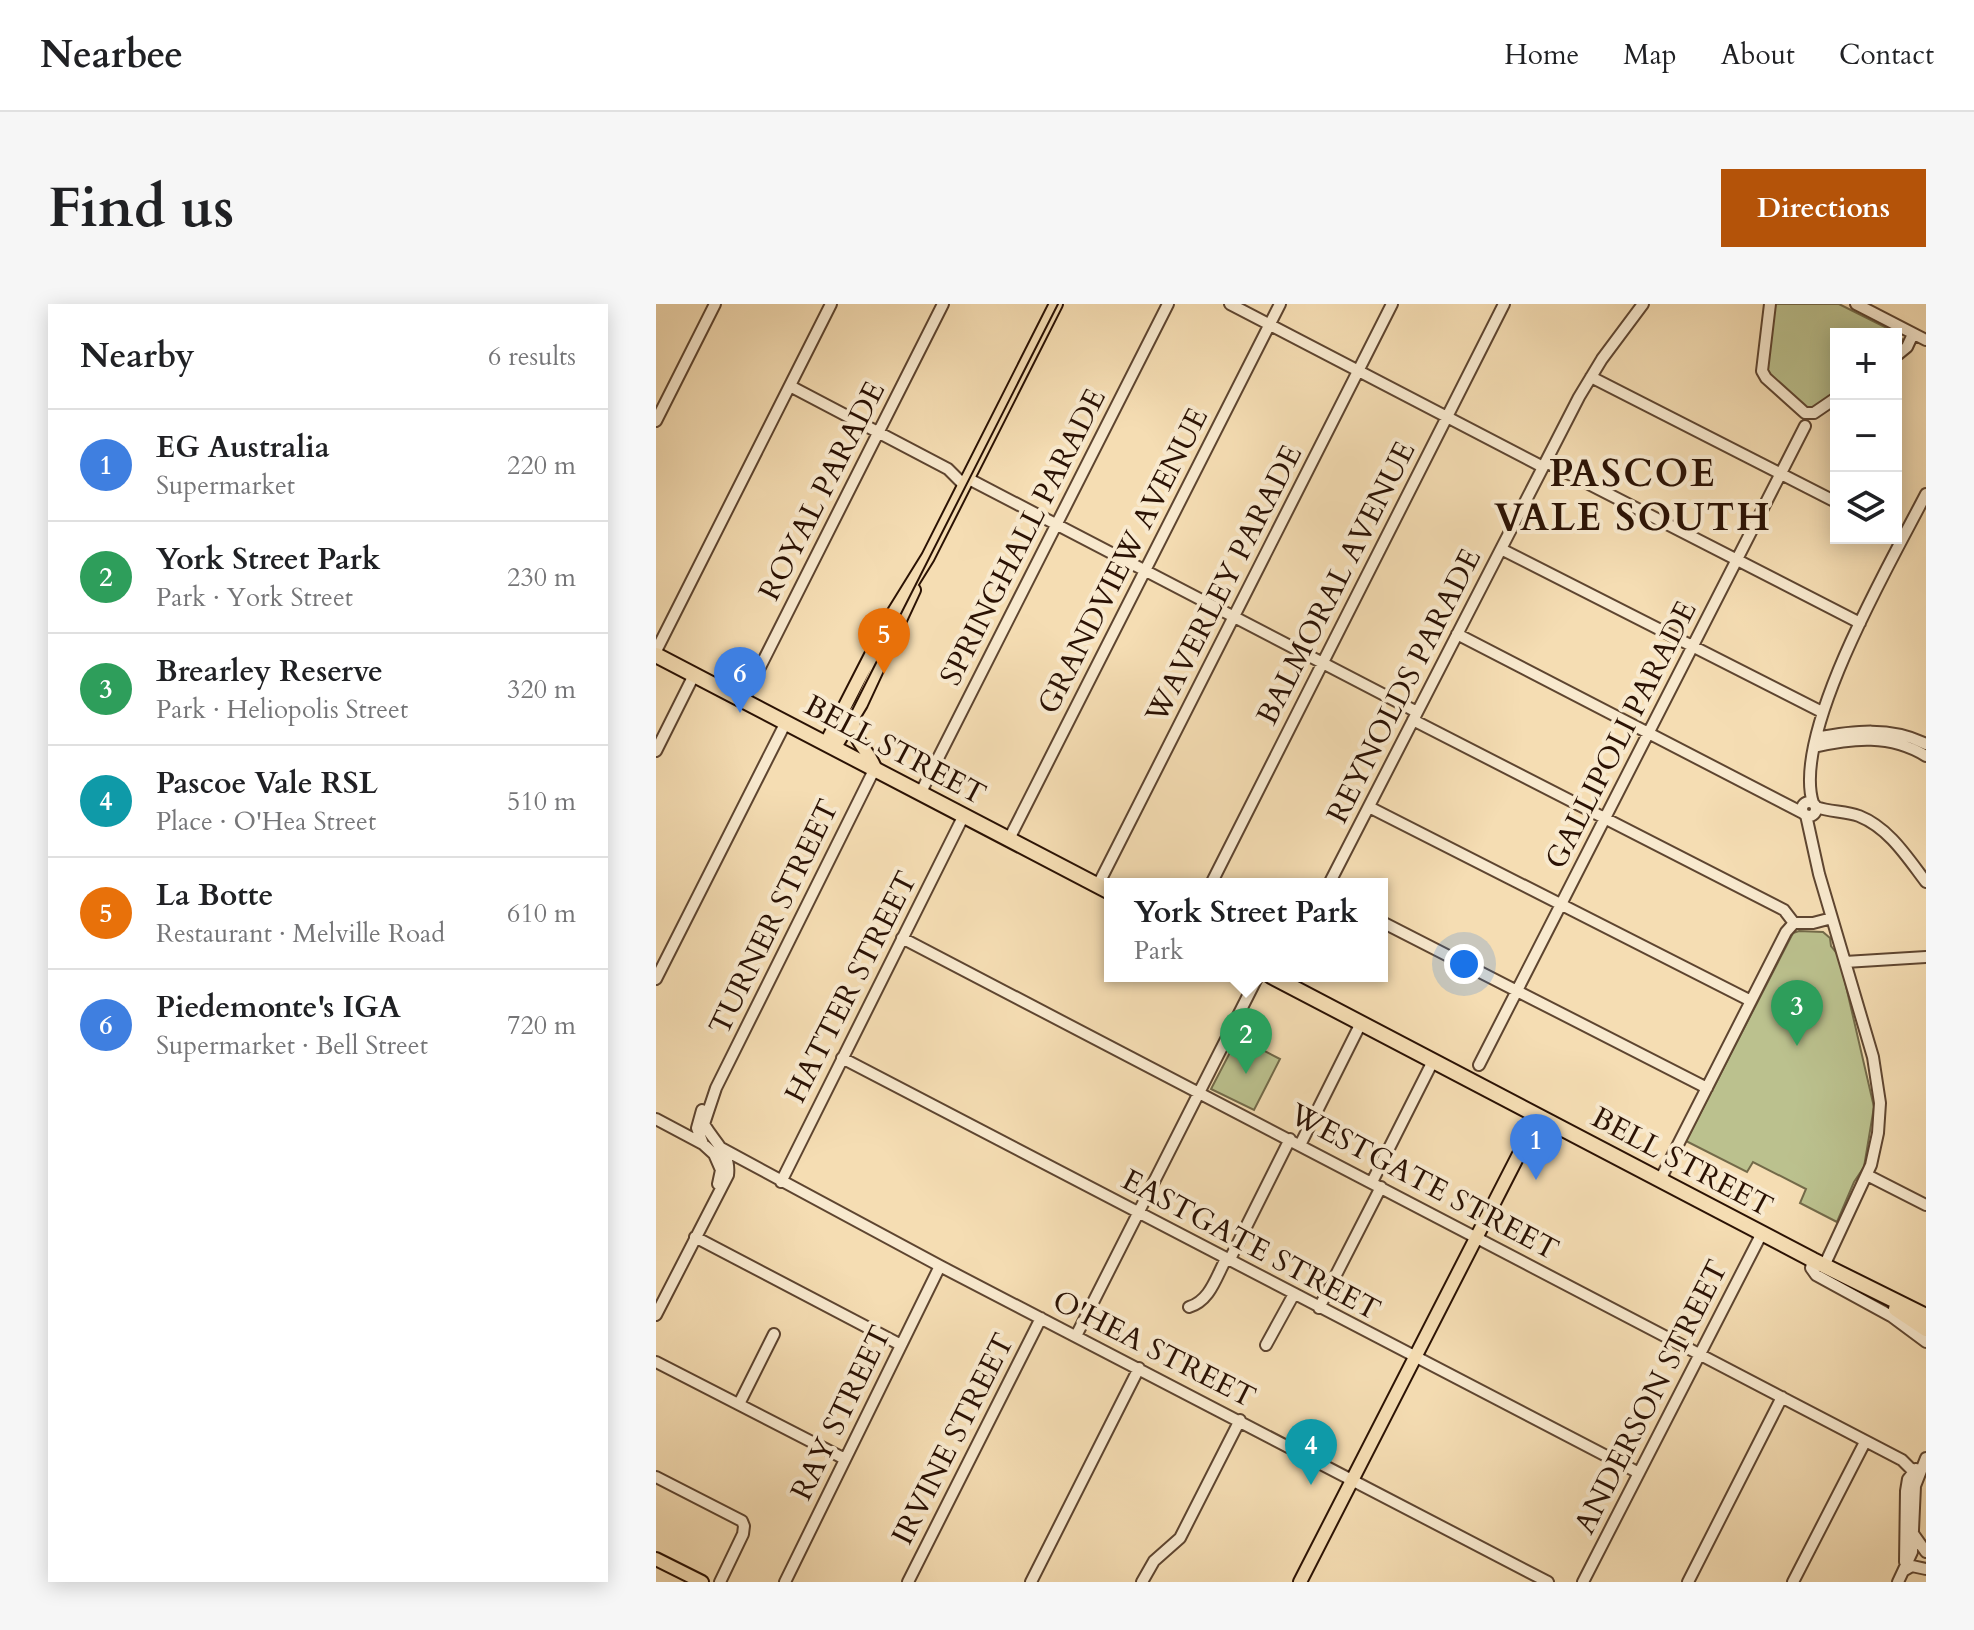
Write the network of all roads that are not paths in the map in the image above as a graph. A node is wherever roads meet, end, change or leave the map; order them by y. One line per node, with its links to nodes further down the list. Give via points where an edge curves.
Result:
1 (715, 304): 22 (street)
2 (831, 304): 19 (street)
3 (943, 304): 24 (street, ROYAL PARADE)
4 (1056, 304): 27 (main road)
5 (1168, 304): 30 (street, SPRINGHALL PARADE)
6 (1230, 304): 13 (street)
7 (1280, 304): 13 (street, GRANDVIEW AVENUE)
8 (1392, 304): 17 (street, WAVERLEY PARADE)
9 (1504, 304): 21 (street, BALMORAL AVENUE)
10 (1643, 304): 18 (street, REYNOLDS PARADE)
11 (1770, 304): 20 (street, via 1762,371 1766,378 1809,413)
12 (1856, 304): 14 (street)
13 (1270, 324): 17 (street); 36 (street, GRANDVIEW AVENUE)
14 (1913, 334): 15 (street); 16 (street)
15 (1926, 340)
16 (1902, 351)
17 (1358, 370): 21 (street); 37 (street, WAVERLEY PARADE)
18 (1591, 377): 25 (street, REYNOLDS PARADE); 26 (street)
19 (790, 386): 24 (street); 41 (street)
20 (1833, 400)
21 (1447, 417): 25 (street); 42 (street, BALMORAL AVENUE)
22 (656, 421)
23 (1805, 426): 26 (street, GALLIPOLI PARADE)
24 (879, 432): 27 (street); 44 (street, ROYAL PARADE)
25 (1544, 465): 33 (street, REYNOLDS PARADE); 35 (street)
26 (1781, 474): 29 (street); 35 (street, GALLIPOLI PARADE)
27 (967, 478): 30 (street); 34 (main road)
28 (1926, 494): 31 (street)
29 (1830, 499)
30 (1056, 525): 36 (street); 56 (street, SPRINGHALL PARADE)
31 (1902, 532)
32 (1896, 544): 38 (street)
33 (1501, 549): 39 (street, REYNOLDS PARADE); 40 (street)
34 (928, 557): 46 (main road); 52 (main road, via 889,620)
35 (1737, 560): 38 (street); 40 (street, GALLIPOLI PARADE)
36 (1145, 571): 37 (street); 61 (street, GRANDVIEW AVENUE)
37 (1234, 617): 42 (street); 62 (street, WAVERLEY PARADE)
38 (1860, 623): 45 (street)
39 (1457, 634): 47 (street, REYNOLDS PARADE); 49 (street)
40 (1693, 646): 45 (street); 49 (street, GALLIPOLI PARADE)
41 (656, 653): 43 (highway, BELL STREET)
42 (1323, 663): 47 (street); 63 (street, BALMORAL AVENUE)
43 (694, 675): 44 (highway, BELL STREET); 53 (street)
44 (743, 701): 48 (highway, BELL STREET)
45 (1822, 712): 50 (street)
46 (855, 716): 52 (main road); 55 (main road, via 855,736)
47 (1415, 716): 57 (street, REYNOLDS PARADE); 60 (street)
48 (786, 722): 52 (highway, BELL STREET); 74 (street)
49 (1649, 733): 58 (street); 60 (street, GALLIPOLI PARADE)
50 (1815, 743): 51 (street, via 1874,731); 54 (street, via 1863,739 1897,743); 58 (street)
51 (1926, 744)
52 (831, 745): 55 (highway, BELL STREET)
53 (656, 751)
54 (1926, 756)
55 (875, 768): 56 (highway, BELL STREET); 83 (street, TURNER STREET)
56 (921, 792): 59 (highway, BELL STREET)
57 (1369, 807): 64 (street, REYNOLDS PARADE); 67 (street)
58 (1809, 809): 65 (street, via 1851,814 1876,825); 68 (street, via 1815,859)
59 (964, 815): 61 (highway, BELL STREET); 71 (street, HATTER STREET)
60 (1605, 819): 67 (street, GALLIPOLI PARADE); 69 (street, via 1784,910)
61 (1009, 839): 66 (highway, BELL STREET)
62 (1109, 878)
63 (1214, 878)
64 (1332, 878)
65 (1926, 882)
66 (1104, 888)
67 (1561, 905): 77 (street, GALLIPOLI PARADE); 78 (street)
68 (1832, 918): 69 (street); 73 (street)
69 (1794, 923): 78 (street)
70 (1388, 925): 77 (street)
71 (902, 938): 80 (street, HATTER STREET); 85 (street, WESTGATE STREET)
72 (1926, 957): 73 (street)
73 (1845, 962): 94 (street, via 1879,1086 1878,1133)
74 (656, 979)
75 (1255, 982): 85 (street)
76 (1286, 982): 79 (highway, BELL STREET)
77 (1517, 991): 82 (street, GALLIPOLI PARADE); 84 (street)
78 (1751, 1001): 84 (street)
79 (1361, 1023): 81 (highway, BELL STREET); 90 (street)
80 (842, 1058): 96 (street, HATTER STREET); 100 (street, EASTGATE STREET)
81 (1433, 1061): 86 (highway, BELL STREET); 97 (street)
82 (1479, 1065)
83 (716, 1088): 88 (street, TURNER STREET); 89 (street, TURNER STREET, via 704,1119)
84 (1707, 1088): 95 (street)
85 (1200, 1093): 90 (street, WESTGATE STREET); 100 (street)
86 (1538, 1117): 95 (highway, BELL STREET); 103 (main road)
87 (656, 1118): 88 (street); 91 (street)
88 (697, 1128): 89 (street); 91 (street)
89 (710, 1134): 92 (street)
90 (1295, 1142): 97 (street, WESTGATE STREET); 104 (street)
91 (703, 1144): 92 (street)
92 (717, 1151): 93 (street, O'HEA STREET, via 722,1163); 96 (street, O'HEA STREET, via 772,1173); 98 (street, via 721,1175)
93 (729, 1164): 96 (street, O'HEA STREET); 98 (street)
94 (1867, 1175): 99 (street); 105 (street)
95 (1660, 1180): 101 (highway, BELL STREET)
96 (781, 1182): 106 (street, O'HEA STREET)
97 (1376, 1184): 103 (street, WESTGATE STREET); 110 (street)
98 (711, 1205): 102 (street)
99 (1926, 1205)
100 (1139, 1213): 104 (street, EASTGATE STREET); 116 (street)
101 (1762, 1233): 105 (highway, BELL STREET); 120 (street, ANDERSON STREET)
102 (695, 1237): 111 (street); 118 (street)
103 (1476, 1237): 120 (street, WESTGATE STREET); 121 (main road)
104 (1227, 1260): 108 (street, EASTGATE STREET); 109 (street, via 1206,1298)
105 (1819, 1263): 107 (highway, BELL STREET); 117 (street, BELL STREET, via 1811,1268 1816,1275)
106 (940, 1266): 113 (street, O'HEA STREET); 118 (street, RAY STREET)
107 (1874, 1291): 112 (highway, BELL STREET); 114 (highway, BELL STREET)
108 (1294, 1294): 110 (street, EASTGATE STREET); 119 (street)
109 (1189, 1307)
110 (1319, 1308): 121 (street, EASTGATE STREET)
111 (656, 1315)
112 (1926, 1316)
113 (1041, 1318): 116 (street, O'HEA STREET); 142 (street, IRVINE STREET)
114 (1926, 1329)
115 (774, 1334): 125 (street)
116 (1076, 1336): 123 (street, O'HEA STREET)
117 (1926, 1342)
118 (901, 1345): 129 (street, RAY STREET)
119 (1266, 1345)
120 (1700, 1354): 124 (street, WESTGATE STREET); 130 (street, ANDERSON STREET)
121 (1415, 1357): 130 (street, EASTGATE STREET); 133 (main road)
122 (656, 1362): 125 (street)
123 (1139, 1368): 126 (street, O'HEA STREET); 143 (street)
124 (1782, 1397): 127 (street, WESTGATE STREET); 148 (street)
125 (739, 1404): 129 (street)
126 (1240, 1420): 133 (street, O'HEA STREET); 144 (street, via 1180,1538 1154,1561)
127 (1865, 1442): 131 (street, WESTGATE STREET, via 1902,1460); 149 (street)
128 (1926, 1458): 131 (street)
129 (845, 1459): 141 (street, RAY STREET)
130 (1639, 1473): 147 (street, ANDERSON STREET)
131 (1916, 1474): 134 (street); 138 (street, via 1908,1479 1906,1491 1906,1554)
132 (656, 1477): 140 (street, via 744,1526)
133 (1352, 1479): 145 (main road); 146 (street, O'HEA STREET)
134 (1914, 1535): 135 (street); 138 (street, via 1911,1558)
135 (1926, 1552)
136 (656, 1559): 139 (main road)
137 (1926, 1569): 138 (street, via 1912,1566)
138 (1900, 1579)
139 (702, 1582)
140 (720, 1582)
141 (785, 1582)
142 (908, 1582)
143 (1031, 1582)
144 (1142, 1582)
145 (1300, 1582)
146 (1548, 1582)
147 (1583, 1582)
148 (1688, 1582)
149 (1793, 1582)

